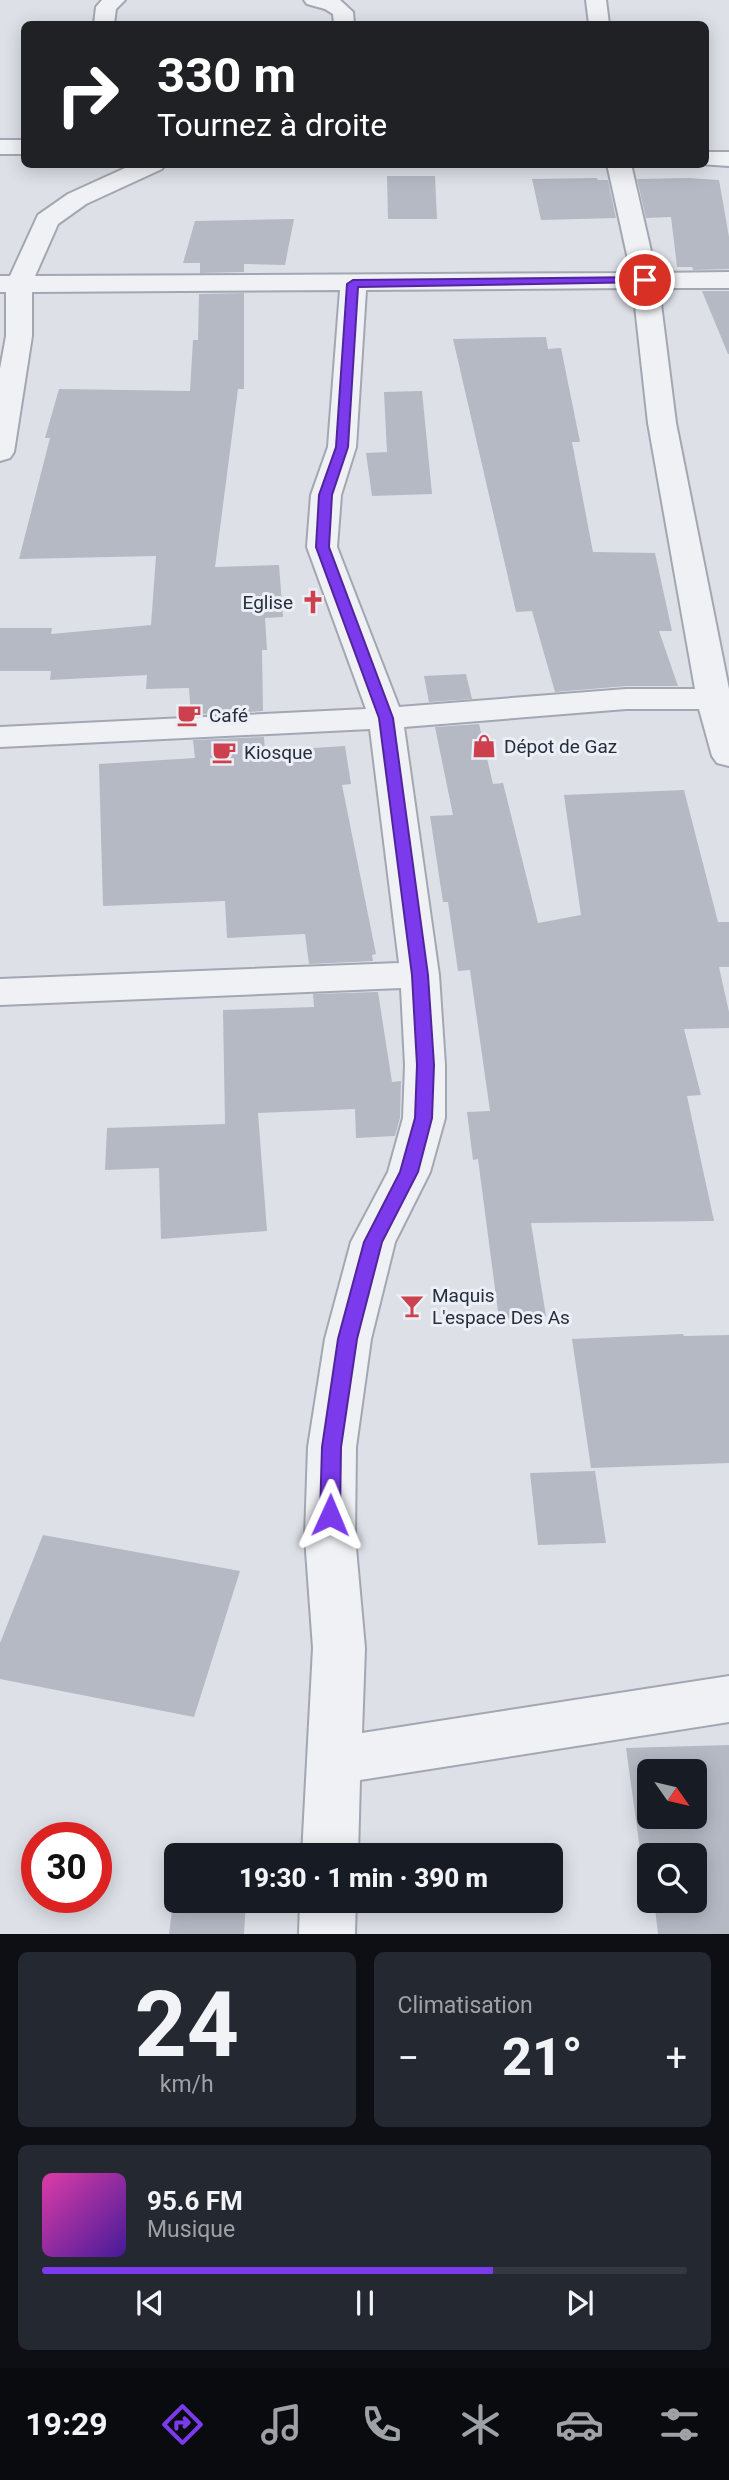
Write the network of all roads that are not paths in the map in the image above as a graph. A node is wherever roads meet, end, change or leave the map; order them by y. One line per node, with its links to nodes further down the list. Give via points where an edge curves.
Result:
1 (115, 0): 4 (street, via 106,7)
2 (314, 0): 5 (street, via 332,4 343,12)
3 (596, 0): 6 (street)
4 (104, 21)
5 (344, 21)
6 (599, 21)
7 (0, 147): 8 (street)
8 (21, 147)
9 (709, 159): 10 (street)
10 (729, 159)
11 (144, 168): 15 (street, via 111,181 47,220)
12 (620, 168): 13 (street)
13 (645, 280): 14 (street); 16 (street); 18 (street, via 662,423)
14 (729, 281)
15 (10, 284): 16 (street); 17 (street, via 19,336)
16 (353, 284): 19 (street, via 342,447 326,495 322,547)
17 (0, 452)
18 (721, 699): 19 (street, via 626,699); 21 (street)
19 (386, 718): 20 (street); 22 (street)
20 (0, 737)
21 (729, 756)
22 (420, 975): 23 (street); 25 (street, via 424,1118 409,1172 373,1242 348,1339 332,1447 330,1538 339,1648)
23 (0, 992)
24 (729, 1699): 25 (street)
25 (333, 1761): 26 (street)
26 (330, 1843)
27 (328, 1913): 28 (street)
28 (327, 1934)

